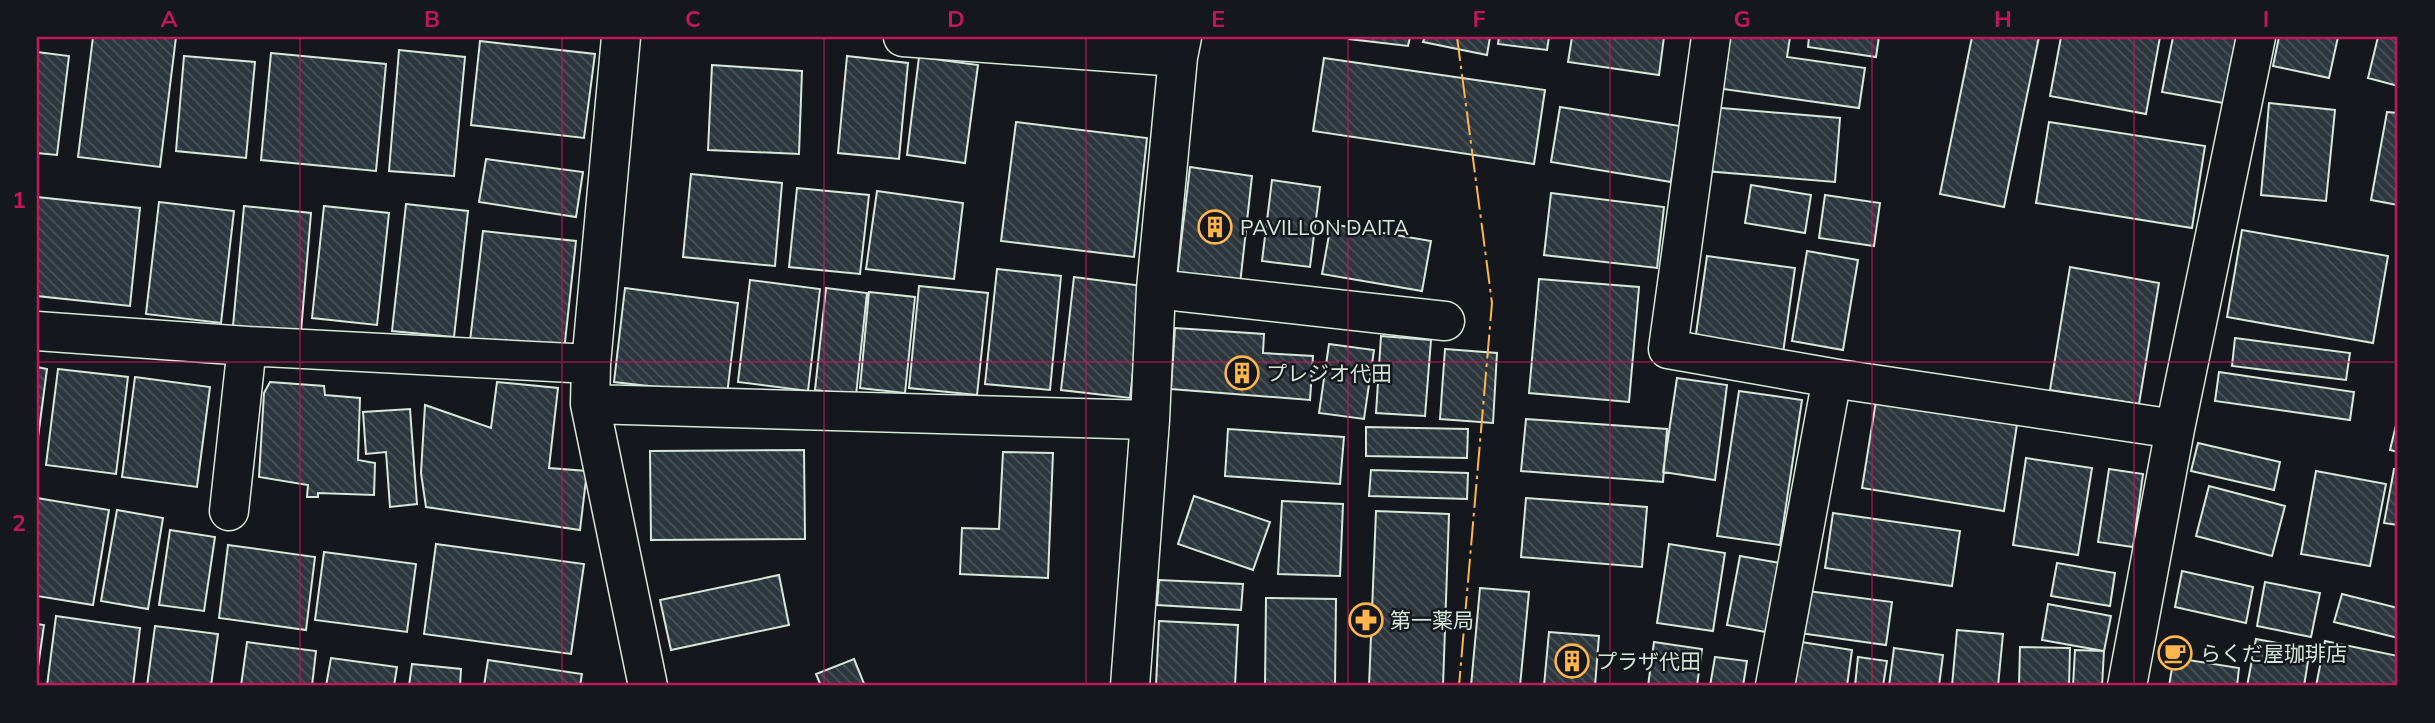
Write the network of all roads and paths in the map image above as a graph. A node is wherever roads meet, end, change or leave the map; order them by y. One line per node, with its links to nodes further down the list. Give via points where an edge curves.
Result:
1 (621, 37): 10 (street)
2 (903, 37): 5 (street)
3 (1711, 37): 11 (street, via 1668,349)
4 (2256, 37): 14 (street)
5 (1180, 47): 6 (street)
6 (1156, 289): 7 (street); 13 (street)
7 (1445, 321)
8 (37, 331): 9 (street)
9 (247, 346): 10 (street); 15 (street)
10 (590, 364): 12 (street)
11 (1832, 378): 14 (street); 18 (street)
12 (590, 404): 13 (street); 16 (street)
13 (1150, 420): 17 (street)
14 (2175, 429): 19 (street)
15 (229, 511)
16 (648, 686)
17 (1130, 686)
18 (1775, 686)
19 (2127, 686)

